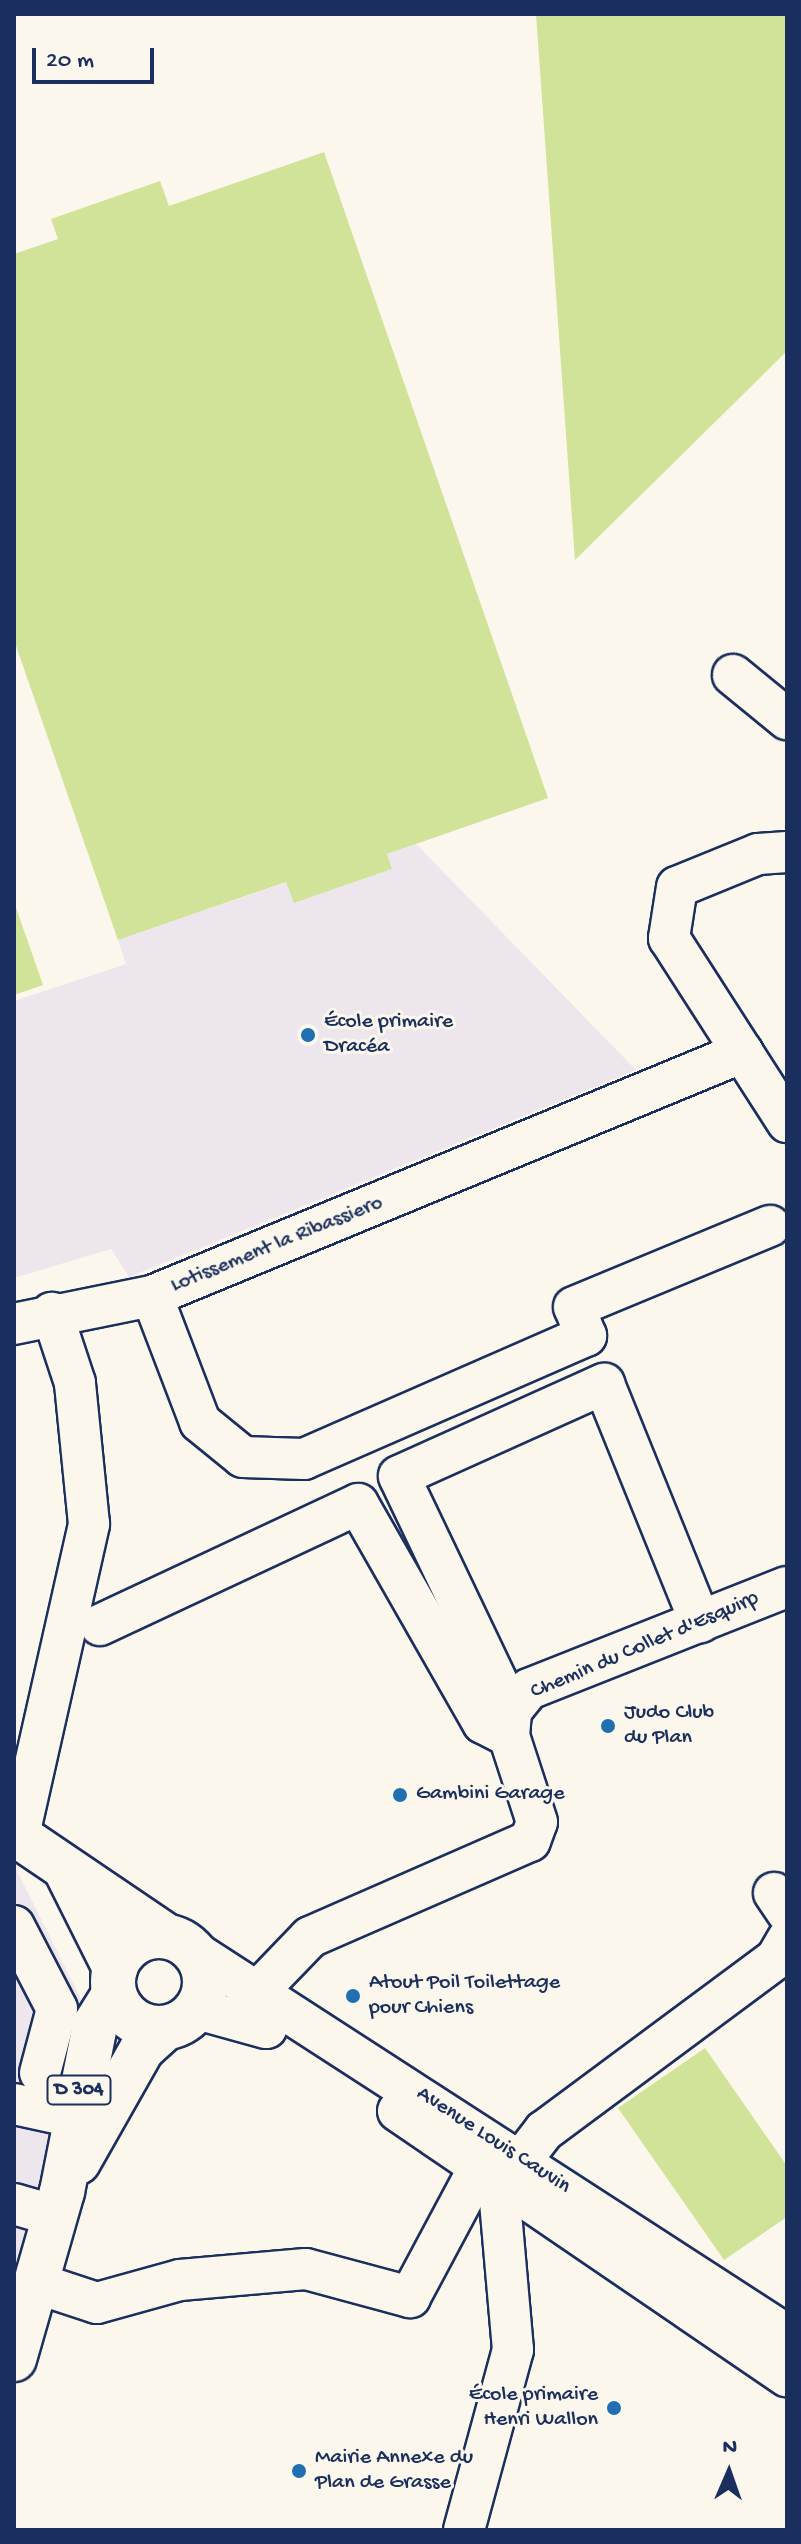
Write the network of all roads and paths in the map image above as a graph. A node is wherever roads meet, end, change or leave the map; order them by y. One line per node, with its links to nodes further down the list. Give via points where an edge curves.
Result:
1 (733, 675): 2 (street)
2 (787, 719)
3 (787, 852): 4 (street, via 758,854 677,887 669,938)
4 (743, 1052): 5 (street); 7 (street, Lotissement la Ribassiero)
5 (787, 1122)
6 (770, 1226): 7 (street, Lotissement la Ribassiero, via 574,1307 586,1336 304,1459 243,1457 200,1422)
7 (152, 1296): 8 (street)
8 (52, 1313): 9 (street); 14 (street, via 75,1383 89,1524)
9 (14, 1324)
10 (787, 1587): 11 (street, Chemin du Collet d'Esquirp)
11 (700, 1622): 13 (street, Chemin du Collet d'Esquirp, via 529,1689); 13 (street, via 604,1384 399,1476)
12 (100, 1625): 13 (street, via 358,1504 483,1723)
13 (510, 1723): 20 (street, via 537,1822 530,1841 310,1937)
14 (16, 1834): 15 (main road)
15 (59, 1858): 18 (main road); 19 (main road)
16 (14, 1926): 22 (street, via 57,2009)
17 (787, 1940): 24 (street, via 776,1959 544,2131)
18 (180, 1944): 19 (main road, via 140,1940); 20 (street, Avenue Louis Cauvin); 21 (main road, via 206,1981)
19 (115, 1981): 21 (main road, via 139,2024); 22 (main road, D 304, via 95,2025)
20 (252, 2004): 21 (street, Avenue Louis Cauvin); 24 (street, Avenue Louis Cauvin, via 271,2030)
21 (181, 2019): 26 (main road, D 304, via 142,2049)
22 (52, 2084): 23 (street); 26 (main road, D 304)
23 (14, 2104)
24 (501, 2171): 27 (street, via 410,2297 306,2269 180,2280 97,2303); 28 (street, Avenue Louis Cauvin); 30 (street, Avenue Louis Cauvin); 31 (street, via 513,2350)
25 (14, 2204): 26 (street)
26 (59, 2204): 27 (main road, D 304)
27 (36, 2283): 29 (main road, D 304)
28 (787, 2335)
29 (14, 2359)
30 (787, 2376)
31 (464, 2530)

